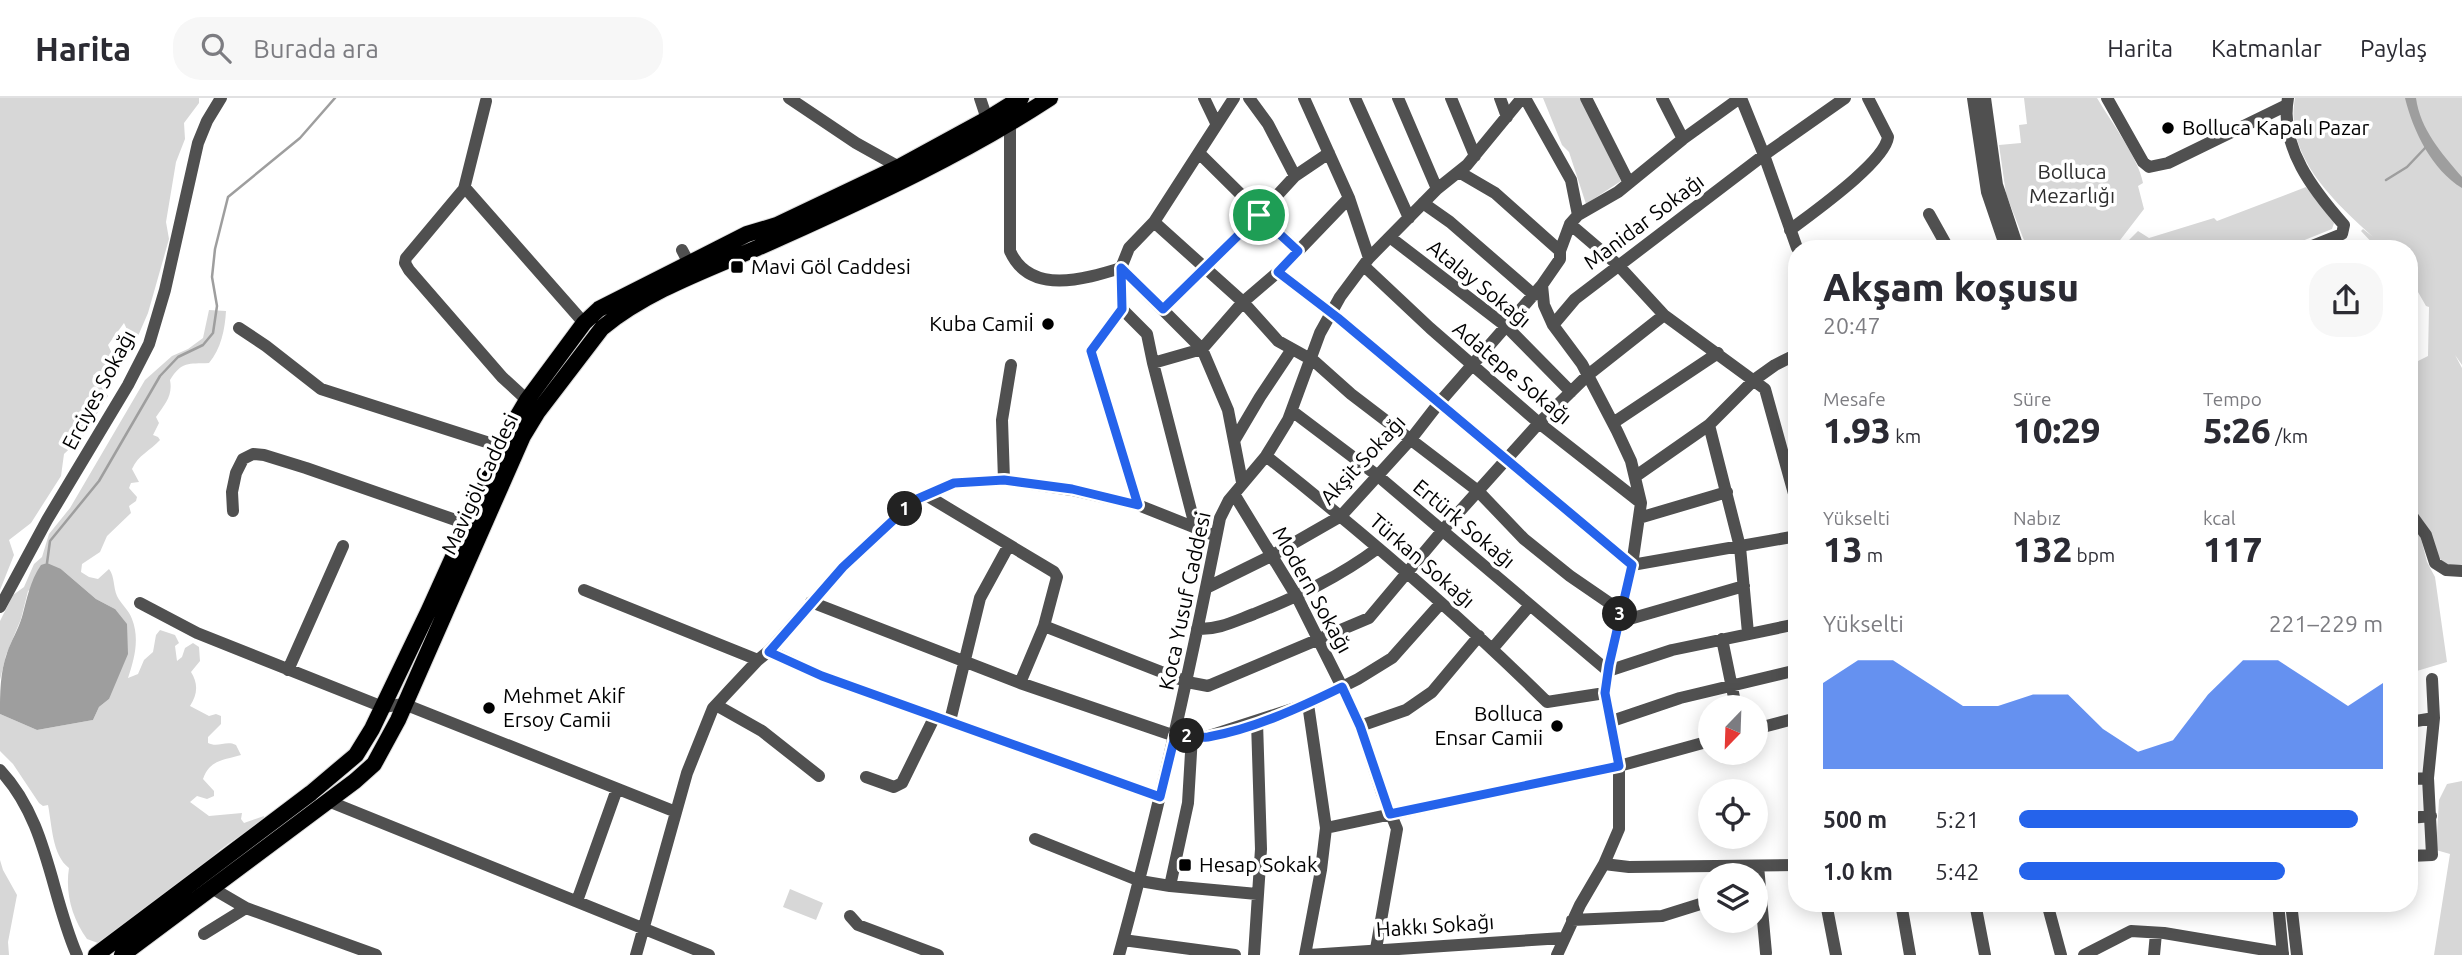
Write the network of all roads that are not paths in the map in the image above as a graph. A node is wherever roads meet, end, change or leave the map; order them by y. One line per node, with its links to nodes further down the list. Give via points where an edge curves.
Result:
1 (221, 98): 130 (street, Erciyes Sokağı, via 198,143 149,344)
2 (789, 98): 34 (street)
3 (980, 98): 26 (street)
4 (1021, 98): 26 (main road, Mavigöl Caddesi)
5 (1050, 98): 28 (main road, Mavigöl Caddesi)
6 (1204, 98): 27 (street)
7 (1234, 98): 27 (street)
8 (1249, 98): 36 (street)
9 (1304, 98): 30 (street)
10 (1355, 98): 44 (street)
11 (1398, 98): 39 (street)
12 (1451, 98): 33 (street)
13 (1500, 98): 25 (street)
14 (1523, 98): 25 (street, Koca Yusuf Caddesi); 45 (street, via 1571,180)
15 (1586, 98): 37 (street)
16 (1662, 98): 29 (street)
17 (1741, 98): 29 (street); 32 (street)
18 (1845, 98): 32 (street, Manidar Sokağı)
19 (1868, 98): 47 (street, via 1888,137 1884,150)
20 (1973, 98): 51 (street, via 1987,192)
21 (1985, 98): 52 (street, via 1997,185)
22 (2106, 98): 24 (street, via 2149,167 2168,163)
23 (486, 101): 38 (street)
24 (2288, 101): 53 (street, via 2288,129 2303,173 2344,225 2342,234)
25 (1507, 117): 33 (street, Koca Yusuf Caddesi)
26 (987, 119): 34 (main road, Mavigöl Caddesi)
27 (1216, 123): 31 (street)
28 (1010, 124): 57 (main road, Mavigöl Caddesi, via 906,178); 60 (street, via 1010,251 1016,261 1029,274 1050,281 1085,279)
29 (1683, 139): 37 (street)
30 (1329, 153): 36 (street); 40 (street)
31 (1200, 154): 43 (street); 46 (street)
32 (1764, 155): 47 (street); 58 (street, Manidar Sokağı)
33 (1475, 156): 35 (street, Koca Yusuf Caddesi)
34 (899, 166): 57 (main road, Mavigöl Caddesi)
35 (1459, 172): 39 (street, Koca Yusuf Caddesi); 55 (street, via 1495,193)
36 (1295, 176): 43 (street)
37 (1629, 183): 45 (street)
38 (464, 189): 68 (street); 83 (street, via 405,263)
39 (1437, 189): 41 (street, Koca Yusuf Caddesi)
40 (1349, 198): 54 (street); 56 (street)
41 (1423, 203): 44 (street, Koca Yusuf Caddesi); 62 (street)
42 (1928, 214): 50 (street)
43 (1259, 215): 54 (street); 59 (street)
44 (1409, 218): 48 (street, Koca Yusuf Caddesi)
45 (1574, 219): 55 (street, Akşit Sokağı); 58 (street)
46 (1154, 222): 59 (street); 60 (street, via 1129,248)
47 (1790, 230): 49 (street)
48 (1391, 238): 56 (street, Koca Yusuf Caddesi); 70 (street, Atalay Sokağı)
49 (1794, 240)
50 (1943, 240)
51 (2003, 240)
52 (2015, 240)
53 (2327, 240)
54 (1298, 251): 61 (street)
55 (1560, 251): 62 (street, Akşit Sokağı, via 1560,259)
56 (1367, 262): 66 (street, Koca Yusuf Caddesi); 79 (street, Adatepe Sokağı, via 1430,328)
57 (689, 263): 68 (main road, Mavigöl Caddesi, via 607,303); 153 (main road, Mavigöl Caddesi, via 602,328 537,412)
58 (1618, 265): 67 (street); 69 (street, Manidar Sokağı, via 1574,299)
59 (1207, 267): 63 (street); 65 (street)
60 (1121, 268): 64 (street); 65 (street)
61 (1278, 272): 63 (street); 66 (street)
62 (1538, 290): 69 (street); 70 (street, Akşit Sokağı)
63 (1243, 302): 72 (street); 73 (street, via 1278,341)
64 (1122, 309): 77 (street, via 1147,334); 104 (street, via 1091,351)
65 (1163, 309): 72 (street)
66 (1331, 313): 76 (street, Koca Yusuf Caddesi); 84 (street)
67 (1664, 316): 74 (street); 80 (street)
68 (584, 323): 83 (main road, Mavigöl Caddesi)
69 (1553, 325): 80 (street)
70 (1507, 327): 79 (street, Akşit Sokağı); 82 (street, Atalay Sokağı)
71 (239, 328): 91 (street, via 321,389)
72 (1202, 349): 77 (street); 90 (street, via 1228,410)
73 (1292, 349): 76 (street); 90 (street)
74 (1718, 353): 81 (street); 87 (street)
75 (1788, 358): 81 (street)
76 (1311, 359): 85 (street, Koca Yusuf Caddesi); 89 (street)
77 (1153, 363): 110 (street)
78 (1011, 365): 97 (street, via 1002,420)
79 (1474, 365): 84 (street, Akşit Sokağı); 86 (street, Adatepe Sokağı)
80 (1588, 375): 82 (street); 87 (street)
81 (1754, 380): 88 (street); 94 (street, via 1765,389)
82 (1571, 392): 86 (street)
83 (527, 400): 91 (main road, Mavigöl Caddesi)
84 (1439, 403): 89 (street, Akşit Sokağı); 93 (street)
85 (1292, 411): 92 (street, Koca Yusuf Caddesi); 95 (street, Ertürk Sokağı)
86 (1539, 423): 93 (street); 103 (street, Adatepe Sokağı)
87 (1613, 423): 96 (street)
88 (1709, 425): 96 (street); 100 (street)
89 (1411, 439): 95 (street, Akşit Sokağı); 99 (street)
90 (1234, 441): 98 (street)
91 (502, 447): 108 (main road, Mavigöl Caddesi)
92 (1266, 456): 98 (street, Koca Yusuf Caddesi); 106 (street, Türkan Sokağı)
93 (1506, 460): 99 (street); 119 (street)
94 (1788, 470)
95 (1378, 476): 106 (street, Akşit Sokağı); 111 (street, Ertürk Sokağı)
96 (1636, 476): 103 (street)
97 (1004, 480): 102 (street, via 954,483); 104 (street, via 1072,489)
98 (1242, 482): 101 (street, Koca Yusuf Caddesi)
99 (1478, 491): 111 (street); 131 (street, via 1524,539)
100 (1727, 492): 107 (street); 116 (street)
101 (1234, 494): 113 (street, Koca Yusuf Caddesi); 118 (street, Modern Sokağı)
102 (926, 495): 114 (street); 126 (street, via 915,500)
103 (1641, 503): 107 (street)
104 (1138, 505): 110 (street)
105 (233, 510): 108 (street, via 236,473 243,458 253,454)
106 (1341, 516): 117 (street, Türkan Sokağı); 118 (street, Akşit Sokağı)
107 (1639, 518): 119 (street)
108 (467, 523): 156 (main road, Mavigöl Caddesi)
109 (2418, 524): 120 (street, via 2435,563 2446,570)
110 (1193, 527): 113 (street)
111 (1442, 531): 121 (street); 129 (street, Ertürk Sokağı)
112 (1788, 535): 116 (street)
113 (1216, 536): 123 (street, Koca Yusuf Caddesi)
114 (1009, 545): 132 (street, via 1057,577); 142 (street, via 980,598)
115 (344, 546): 143 (street)
116 (1740, 547): 119 (street); 122 (street)
117 (1378, 548): 121 (street, Türkan Sokağı); 125 (street, via 1347,571)
118 (1273, 555): 123 (street, Akşit Sokağı); 125 (street, Modern Sokağı)
119 (1632, 565): 131 (street)
120 (2462, 571)
121 (1406, 573): 128 (street, Türkan Sokağı); 138 (street, via 1369,618)
122 (1744, 586): 131 (street); 135 (street)
123 (1206, 588): 134 (street, Koca Yusuf Caddesi)
124 (584, 590): 141 (street)
125 (1297, 597): 134 (street, via 1213,629); 138 (street, Modern Sokağı)
126 (811, 602): 140 (street); 142 (street)
127 (141, 603): 143 (street, via 197,633)
128 (1441, 603): 136 (street, Türkan Sokağı); 150 (street, via 1392,658)
129 (1530, 605): 139 (street); 144 (street, Ertürk Sokağı)
130 (0, 607)
131 (1620, 616): 144 (street)
132 (1044, 626): 147 (street); 148 (street)
133 (1788, 626): 135 (street)
134 (1197, 629): 147 (street, Koca Yusuf Caddesi)
135 (1748, 633): 137 (street)
136 (1479, 636): 139 (street, Türkan Sokağı); 164 (street, via 1432,692 1406,710)
137 (1722, 639): 144 (street, via 1672,649); 149 (street)
138 (1319, 640): 147 (street, via 1211,685); 150 (street, Modern Sokağı)
139 (1493, 648): 151 (street, Türkan Sokağı, via 1547,702)
140 (769, 652): 141 (street); 157 (street)
141 (758, 660): 155 (street)
142 (964, 661): 148 (street); 160 (street)
143 (288, 670): 156 (street)
144 (1608, 671): 151 (street)
145 (1788, 672): 149 (street)
146 (2432, 680): 158 (street)
147 (1187, 682): 166 (street, Koca Yusuf Caddesi)
148 (1020, 683): 166 (street)
149 (1731, 685): 152 (street); 161 (street)
150 (1342, 687): 154 (street); 164 (street, Modern Sokağı)
151 (1605, 693): 161 (street)
152 (1733, 695)
153 (404, 704): 156 (street); 175 (street); 177 (main road, Mavigöl Caddesi, via 374,764)
154 (1308, 704): 163 (street); 182 (street)
155 (716, 705): 171 (street, via 762,731); 178 (street)
156 (383, 707): 214 (main road, Mavigöl Caddesi, via 364,744 346,765)
157 (935, 716): 160 (street); 172 (street, via 902,783 894,787)
158 (2434, 718): 162 (street); 173 (street)
159 (1788, 720): 165 (street)
160 (950, 721): 176 (street)
161 (1612, 721): 169 (street)
162 (2418, 721)
163 (1257, 722): 167 (street, via 1206,737); 192 (street, via 1261,849)
164 (1360, 726): 179 (street, Modern Sokağı)
165 (1768, 726)
166 (1175, 736): 167 (street); 176 (street, Koca Yusuf Caddesi)
167 (1192, 736): 190 (street, via 1188,803)
168 (1698, 744): 169 (street)
169 (1619, 766): 179 (street); 185 (street, via 1619,829)
170 (0, 770): 213 (street, via 30,811)
171 (819, 776)
172 (866, 778)
173 (2428, 778): 174 (street); 180 (street)
174 (2418, 779)
175 (617, 789): 178 (street); 193 (street)
176 (1160, 797): 189 (street, Koca Yusuf Caddesi)
177 (328, 801): 191 (main road, Mavigöl Caddesi); 193 (street)
178 (676, 812): 204 (street)
179 (1390, 814): 182 (street); 210 (street, Modern Sokağı, via 1397,829)
180 (2431, 816): 181 (street); 184 (street, via 2432,855)
181 (2418, 817)
182 (1326, 828): 223 (street)
183 (1035, 839): 189 (street)
184 (2418, 856)
185 (1604, 864): 188 (street); 203 (street)
186 (1788, 865): 187 (street)
187 (1768, 866)
188 (1698, 867)
189 (1140, 881): 190 (street); 209 (street, Koca Yusuf Caddesi)
190 (1170, 886): 192 (street)
191 (210, 887): 195 (street); 215 (main road, Mavigöl Caddesi)
192 (1257, 894): 222 (street)
193 (577, 901): 204 (street)
194 (1698, 905): 203 (street, via 1662,916)
195 (246, 908): 207 (street); 216 (street)
196 (1828, 912): 225 (street)
197 (1903, 912): 226 (street)
198 (1977, 912): 227 (street)
199 (2049, 912): 228 (street)
200 (2279, 912): 212 (street)
201 (2292, 912): 231 (street)
202 (850, 916): 219 (street, via 858,925)
203 (1572, 920): 208 (street)
204 (644, 929): 217 (street); 218 (street)
205 (1761, 933): 211 (street)
206 (2156, 933): 212 (street); 229 (street, via 2131,931); 230 (street)
207 (204, 934)
208 (1563, 938): 210 (street, Hakkı Sokağı); 224 (street)
209 (1123, 940): 220 (street, Koca Yusuf Caddesi); 221 (street)
210 (1376, 949): 223 (street, Hakkı Sokağı)
211 (1763, 954)
212 (2283, 954)
213 (77, 955)
214 (96, 955)
215 (122, 955)
216 (376, 955)
217 (636, 955)
218 (709, 955)
219 (938, 955)
220 (1119, 955)
221 (1235, 955)
222 (1254, 955)
223 (1307, 955)
224 (1557, 955)
225 (1835, 955)
226 (1910, 955)
227 (1985, 955)
228 (2061, 955)
229 (2084, 955)
230 (2154, 955)
231 (2297, 955)

